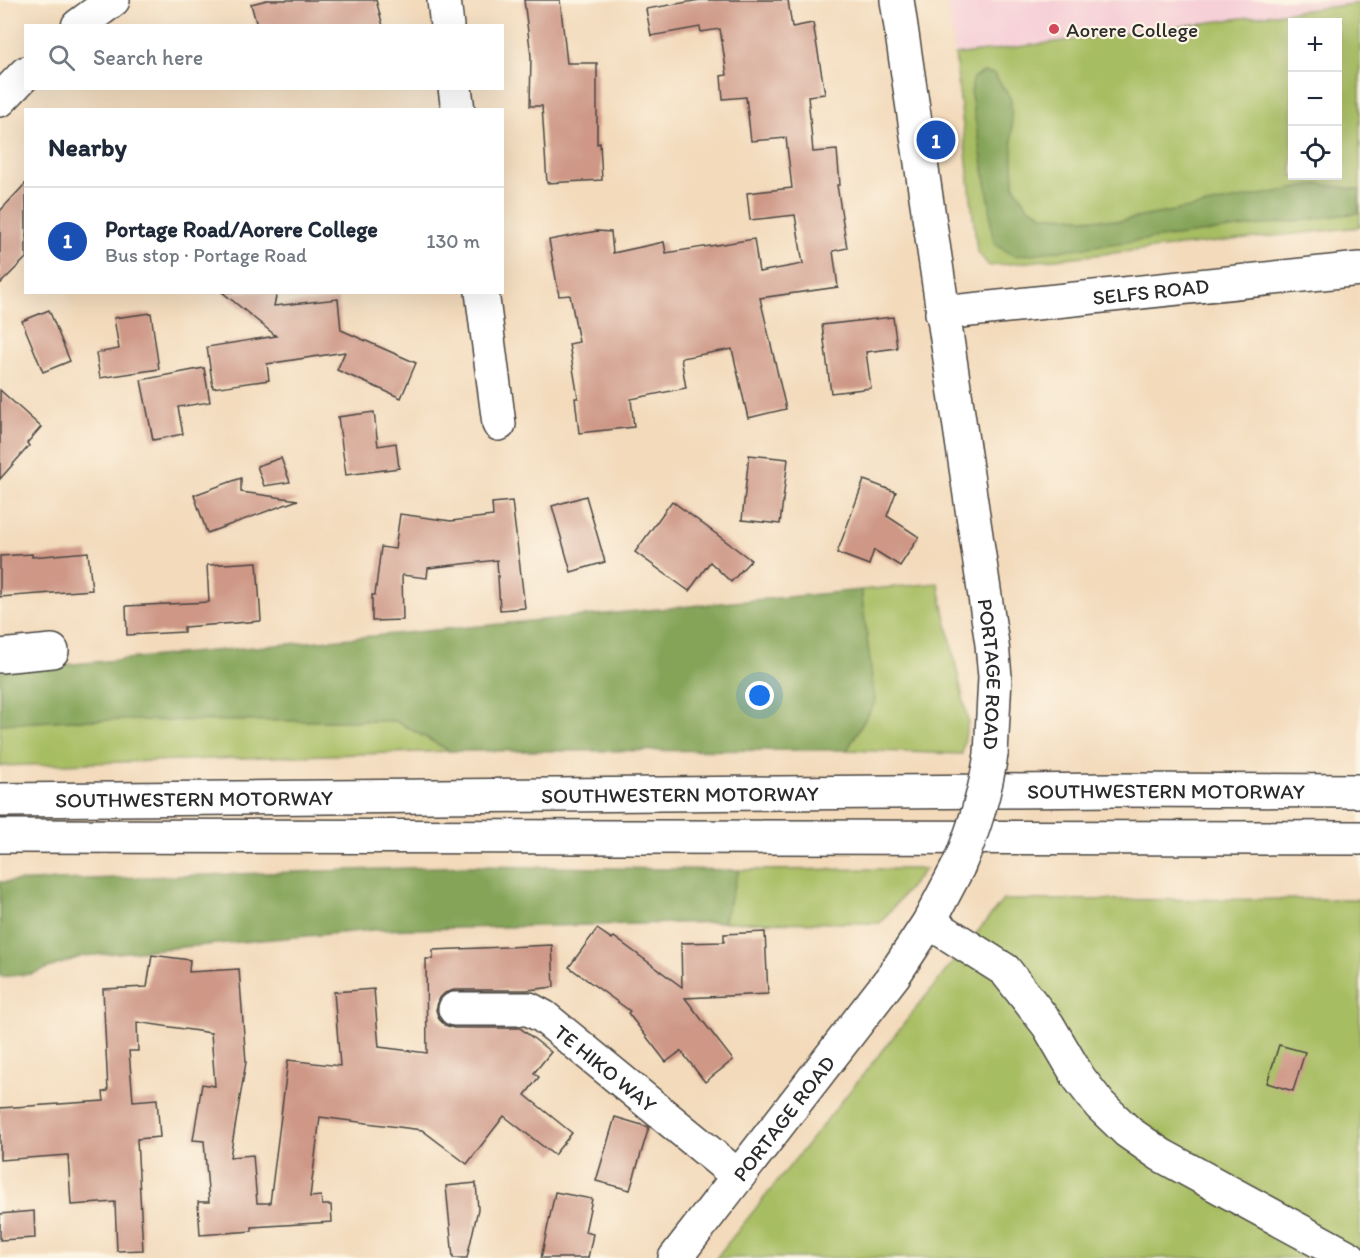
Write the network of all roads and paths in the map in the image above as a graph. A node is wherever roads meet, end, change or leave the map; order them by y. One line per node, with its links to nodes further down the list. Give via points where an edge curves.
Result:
1 (112, 0): 4 (main road)
2 (444, 0): 5 (main road)
3 (897, 0): 12 (main road, PORTAGE ROAD)
4 (81, 24)
5 (447, 24)
6 (24, 75): 8 (main road)
7 (455, 90): 9 (main road)
8 (0, 100)
9 (458, 108)
10 (1360, 269): 12 (main road, SELFS ROAD)
11 (482, 294): 13 (main road)
12 (942, 314): 20 (main road, PORTAGE ROAD, bridge, via 995,677 991,754 981,806 958,867)
13 (499, 424)
14 (52, 651): 15 (main road)
15 (0, 656)
16 (1360, 791): 17 (main road, SOUTHWESTERN MOTORWAY)
17 (0, 800)
18 (0, 836): 19 (main road, SOUTHWESTERN MOTORWAY)
19 (1360, 838)
20 (929, 922): 22 (main road, PORTAGE ROAD, via 894,975); 24 (main road, via 1005,970 1048,1025 1079,1078 1128,1132 1161,1155)
21 (455, 1009): 22 (main road, TE HIKO WAY, via 529,1009 544,1017)
22 (738, 1176): 23 (main road, PORTAGE ROAD)
23 (675, 1258)
24 (1350, 1258)

